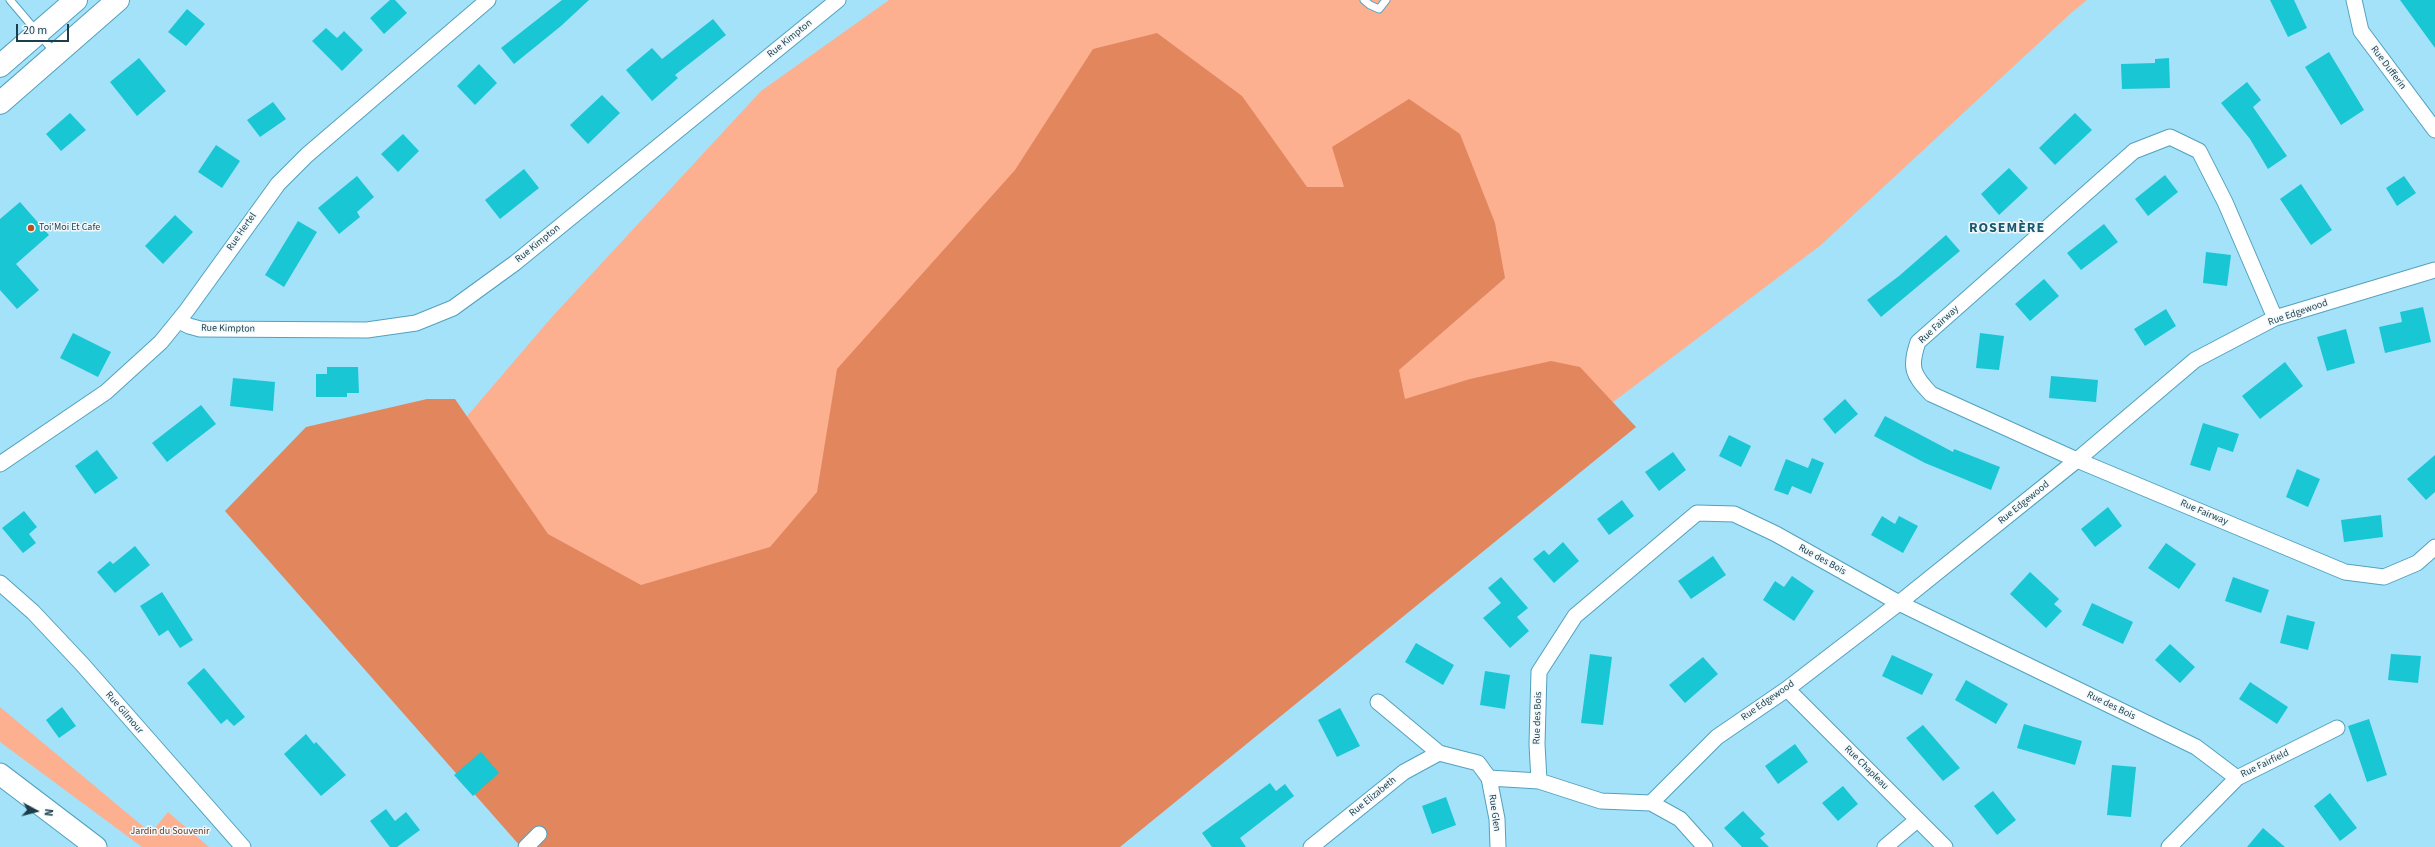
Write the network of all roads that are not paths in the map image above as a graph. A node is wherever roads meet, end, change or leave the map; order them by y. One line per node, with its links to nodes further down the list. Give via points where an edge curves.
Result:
1 (10, 0): 9 (lane)
2 (76, 0): 9 (main road)
3 (118, 0): 10 (main road)
4 (488, 0): 16 (street, Rue Hertel, via 307,155 278,184)
5 (838, 0): 16 (street, Rue Kimpton, via 515,263 463,302 442,314 416,323 367,330 200,329)
6 (1364, 0): 7 (lane, via 1379,9)
7 (1386, 0)
8 (2354, 0): 13 (street, Rue Dufferin, via 2361,31)
9 (38, 33): 10 (lane); 11 (main road)
10 (56, 54): 12 (main road)
11 (0, 66)
12 (0, 103)
13 (2435, 130)
14 (2435, 270): 15 (street, Rue Edgewood)
15 (2275, 318): 17 (street, Rue Edgewood, via 2195,360); 17 (street, Rue Fairway, via 2225,202 2199,151 2170,137 2134,151 1918,342 1912,360 1916,378 1931,394)
16 (179, 321): 18 (street, Rue Hertel, via 161,342 106,392)
17 (2077, 460): 19 (street, Rue Fairway, via 2346,572 2384,577 2417,563); 21 (street, Rue Edgewood)
18 (0, 464)
19 (2435, 547)
20 (0, 583): 34 (street, Rue Gilmour, via 33,612 82,664)
21 (1899, 603): 22 (street, Rue Edgewood); 28 (street, Rue des Bois, via 2196,747); 29 (street, Rue des Bois, via 1776,534 1734,514 1697,513 1575,616 1539,672)
22 (1787, 689): 30 (street, Rue Edgewood, via 1717,737); 31 (street, Rue Chapleau)
23 (1378, 702): 25 (street)
24 (2338, 728): 28 (street, Rue Fairfield)
25 (1439, 754): 27 (street, via 1478,763); 36 (street, Rue Elizabeth, via 1404,772)
26 (0, 774): 33 (main road)
27 (1489, 778): 29 (street); 37 (street, Rue Glen, via 1497,819)
28 (2237, 778): 41 (street, Rue Fairfield)
29 (1539, 781): 30 (street, via 1601,801)
30 (1651, 803): 38 (street, via 1680,819)
31 (1917, 820): 39 (street); 40 (street, Rue Chapleau)
32 (539, 834): 35 (street)
33 (96, 847)
34 (243, 847)
35 (526, 847)
36 (1311, 847)
37 (1498, 847)
38 (1705, 847)
39 (1885, 847)
40 (1945, 847)
41 (2169, 847)

